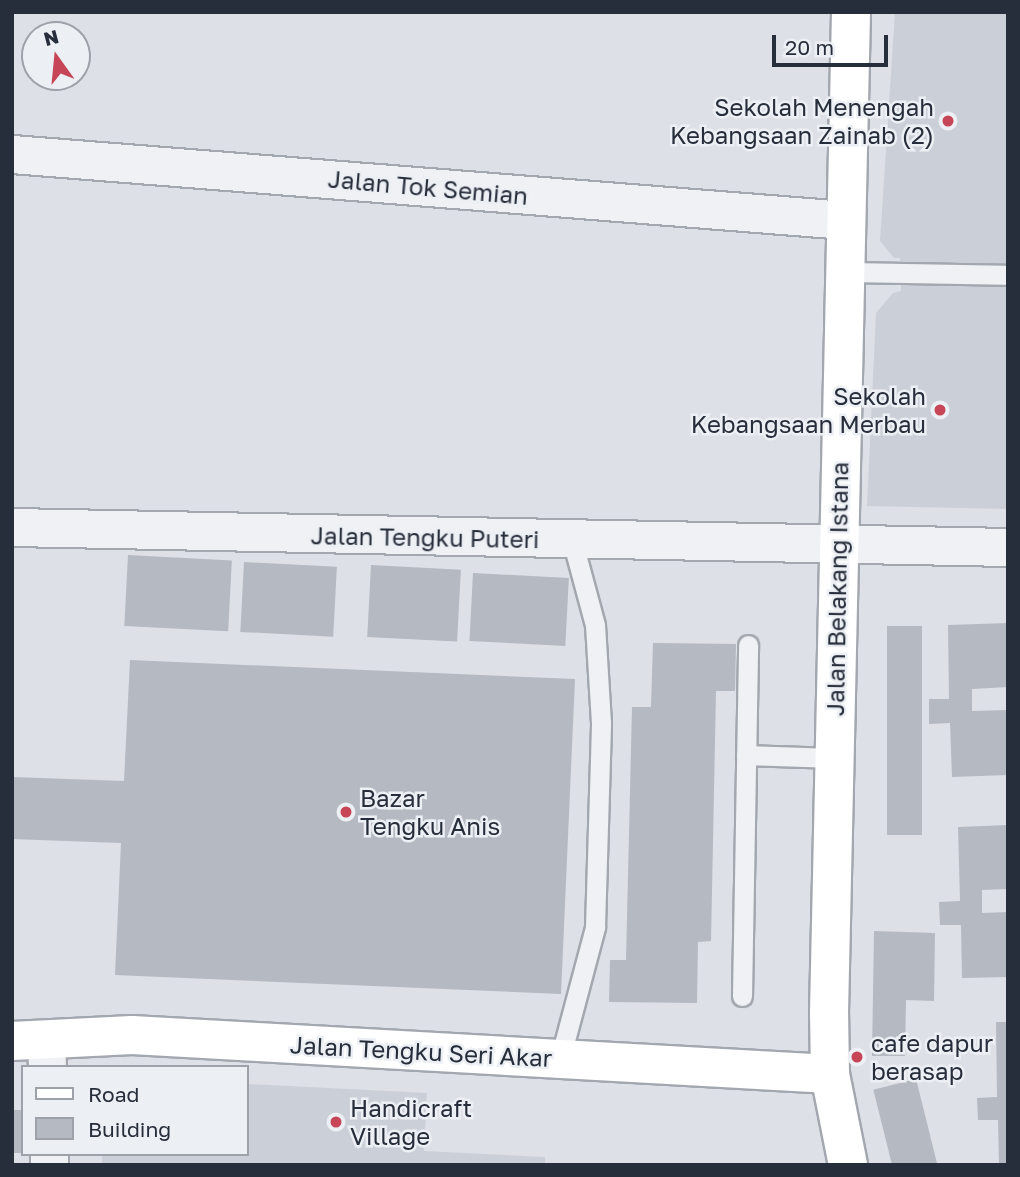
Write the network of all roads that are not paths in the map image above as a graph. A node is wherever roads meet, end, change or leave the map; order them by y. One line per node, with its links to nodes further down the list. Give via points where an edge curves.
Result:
1 (851, 12): 3 (street, Jalan Belakang Istana)
2 (12, 154): 3 (street, Jalan Tok Semian)
3 (845, 220): 4 (street, Jalan Belakang Istana)
4 (844, 272): 5 (lane); 8 (street, Jalan Belakang Istana)
5 (1008, 275)
6 (12, 527): 7 (street, Jalan Tengku Puteri)
7 (572, 540): 8 (street, Jalan Tengku Puteri); 15 (lane, via 595,625 601,723 594,927)
8 (837, 545): 9 (street, Jalan Tengku Puteri); 12 (street, Jalan Belakang Istana)
9 (1008, 547)
10 (748, 645): 11 (lane)
11 (746, 755): 12 (lane); 13 (lane)
12 (833, 758): 16 (street, Jalan Belakang Istana)
13 (742, 996)
14 (35, 1049): 15 (street, Jalan Tengku Seri Akar, via 132,1035)
15 (560, 1059): 16 (street, Jalan Tengku Seri Akar)
16 (830, 1074): 17 (street, Jalan Belakang Istana)
17 (848, 1165)

